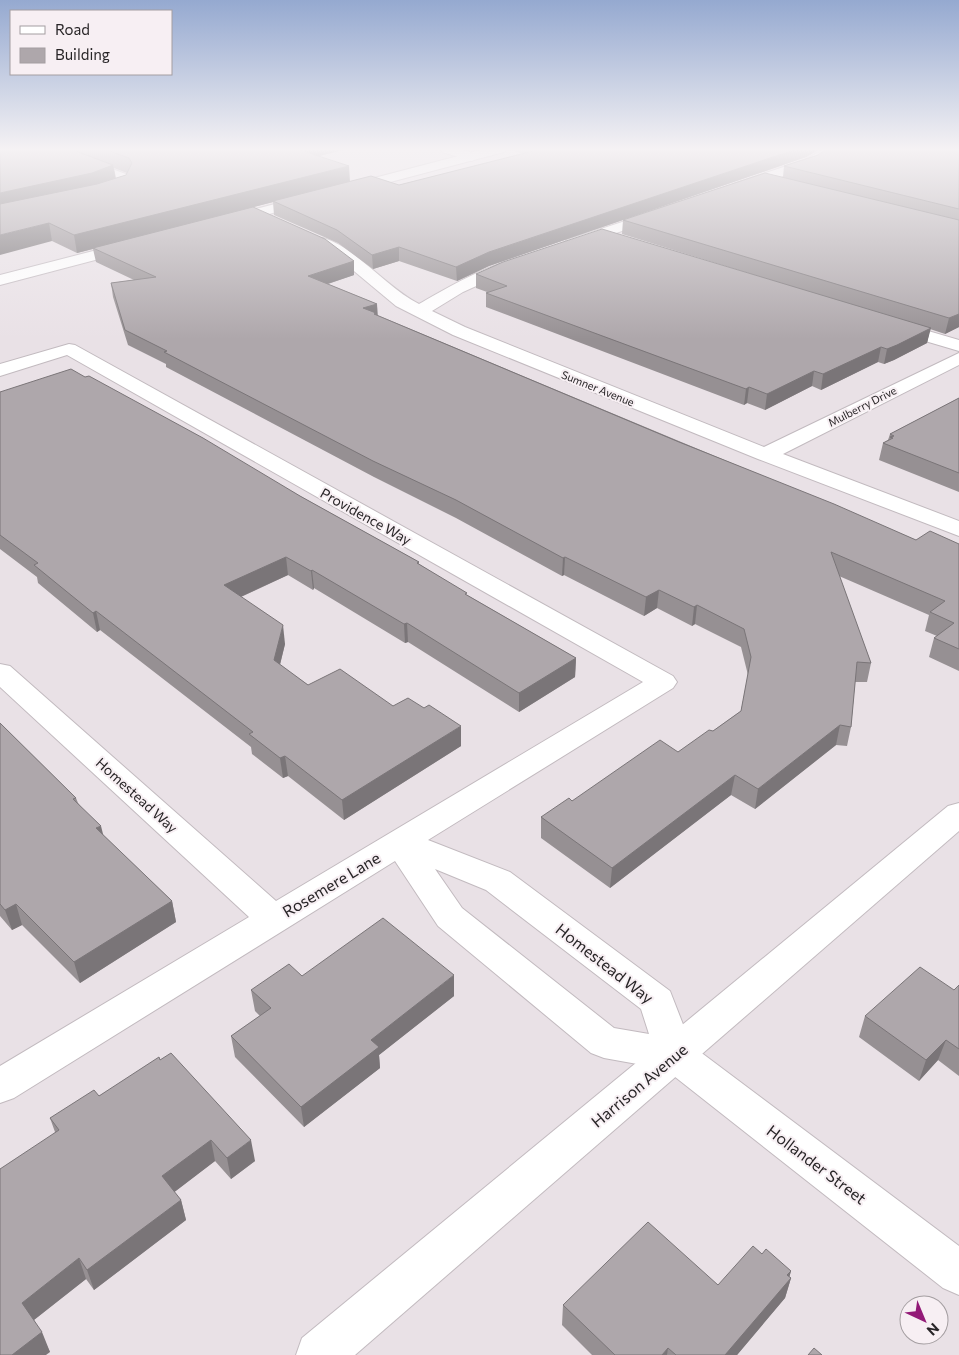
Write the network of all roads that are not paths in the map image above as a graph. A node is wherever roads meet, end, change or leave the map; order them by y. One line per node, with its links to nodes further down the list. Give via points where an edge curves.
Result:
1 (258, 212): 3 (street)
2 (663, 212): 6 (street)
3 (255, 213): 4 (street); 5 (street)
4 (208, 226)
5 (286, 226)
6 (599, 234): 9 (street); 10 (street)
7 (307, 235): 13 (street, Sumner Avenue, via 347,258 387,292)
8 (143, 243): 12 (street)
9 (627, 243)
10 (561, 247)
11 (524, 260): 13 (street, via 457,289)
12 (0, 280)
13 (419, 311): 18 (street, Sumner Avenue, via 459,331)
14 (883, 322): 15 (street)
15 (959, 346)
16 (959, 358): 18 (street, Mulberry Drive)
17 (0, 370): 21 (street, Providence Way, via 69,349)
18 (765, 455): 19 (street, Sumner Avenue)
19 (959, 530)
20 (0, 672): 24 (street, Homestead Way)
21 (662, 682): 23 (street, Rosemere Lane)
22 (959, 814): 25 (street, Harrison Avenue)
23 (400, 842): 24 (street, Rosemere Lane); 25 (street, via 450,917 604,1042); 25 (street, Homestead Way, via 498,881 657,1001)
24 (273, 919): 26 (street, Rosemere Lane)
25 (675, 1055): 27 (street, Hollander Street); 28 (street, Harrison Avenue)
26 (0, 1086)
27 (959, 1272)
28 (320, 1355)

